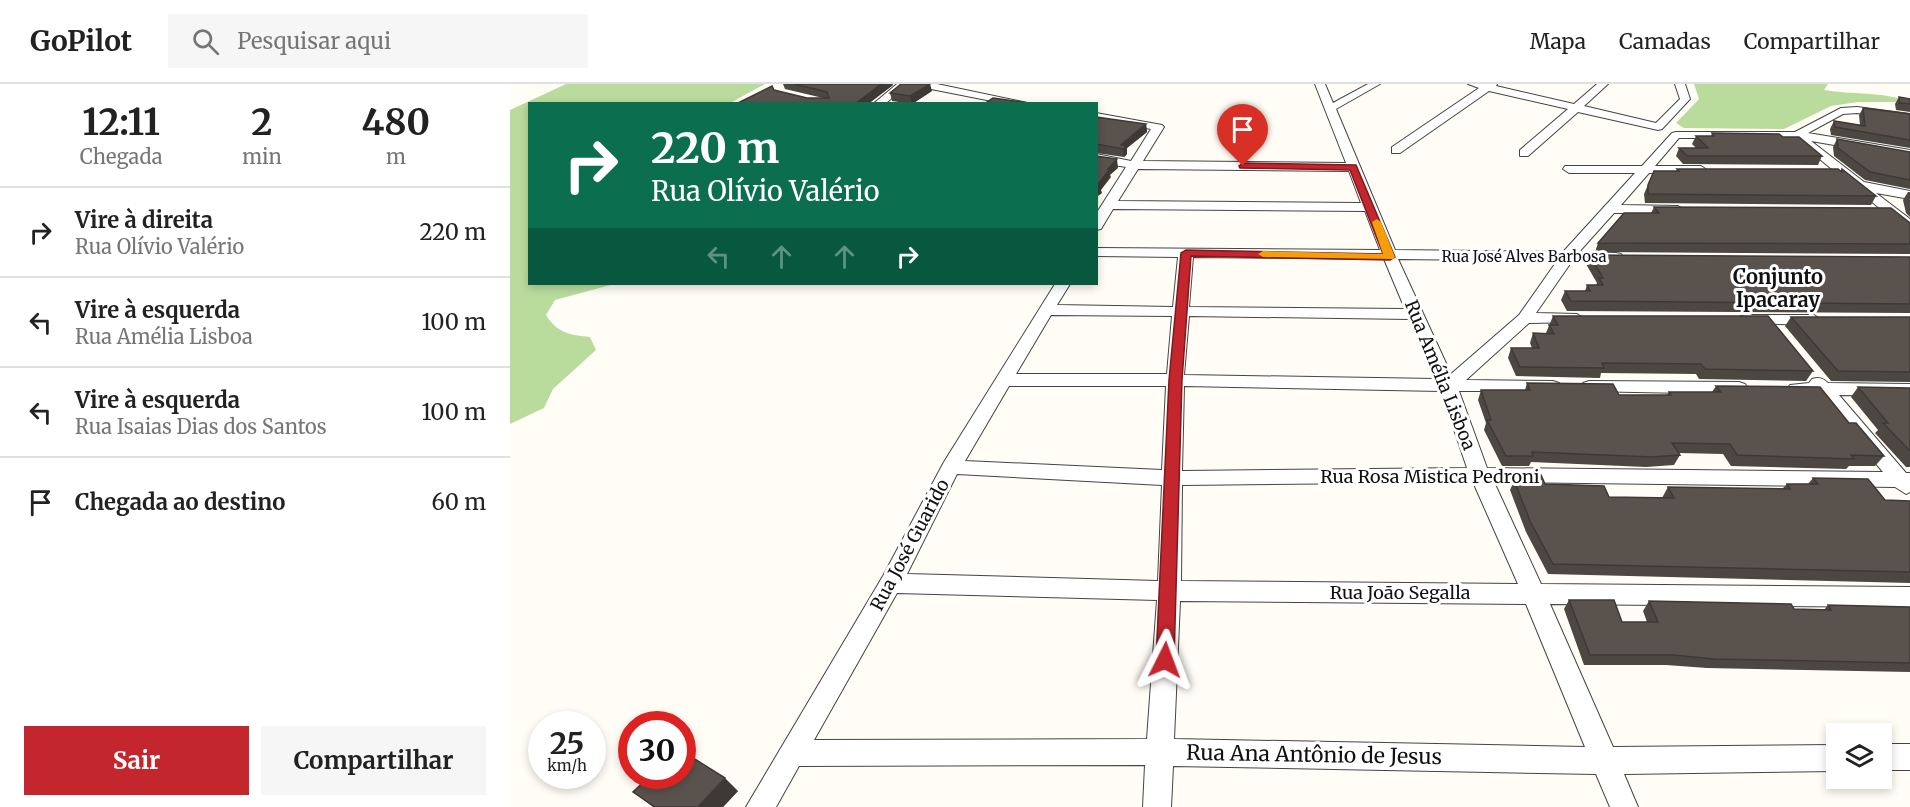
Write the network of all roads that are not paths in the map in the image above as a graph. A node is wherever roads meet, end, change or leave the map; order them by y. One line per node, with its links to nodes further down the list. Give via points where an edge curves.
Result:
1 (903, 84): 10 (street)
2 (921, 84): 9 (street)
3 (1320, 84): 12 (street, Rua Amélia Lisboa)
4 (1375, 84): 12 (street)
5 (1473, 84): 8 (street)
6 (1603, 84): 13 (street)
7 (1680, 84): 13 (street, via 1685,99 1658,127)
8 (1489, 86): 13 (street); 17 (street)
9 (979, 99): 11 (street)
10 (880, 102)
11 (1008, 102)
12 (1329, 107): 22 (street, Rua Amélia Lisboa)
13 (1575, 108): 18 (street)
14 (1098, 116): 21 (street, via 1158,127)
15 (1910, 117): 16 (street, via 1841,111)
16 (1797, 135): 19 (street); 24 (street, via 1676,135); 27 (street)
17 (1396, 150)
18 (1524, 153)
19 (1910, 154)
20 (1098, 158): 21 (street)
21 (1132, 165): 22 (street); 30 (street)
22 (1353, 167): 31 (street, Rua Amélia Lisboa)
23 (1569, 169): 24 (street)
24 (1647, 170): 25 (street); 32 (street)
25 (1716, 170)
26 (1819, 171): 27 (street)
27 (1842, 171): 28 (street)
28 (1859, 186): 29 (street); 35 (street)
29 (1910, 195)
30 (1110, 205): 31 (street); 36 (street)
31 (1371, 207): 40 (street, Rua Amélia Lisboa)
32 (1611, 209): 33 (street); 41 (street)
33 (1692, 210)
34 (1868, 211): 35 (street)
35 (1891, 211): 37 (street)
36 (1098, 223)
37 (1910, 226)
38 (1098, 252): 39 (street, Rua José Alves Barbosa)
39 (1186, 253): 40 (street, Rua José Alves Barbosa); 45 (street)
40 (1390, 257): 41 (street, Rua José Alves Barbosa); 46 (street, Rua Amélia Lisboa)
41 (1566, 257): 42 (street, Rua José Alves Barbosa); 47 (street)
42 (1626, 258)
43 (1061, 285): 44 (street, Rua José Guarido)
44 (1047, 310): 45 (street); 54 (street, Rua José Guarido)
45 (1182, 311): 46 (street); 55 (street)
46 (1415, 314): 56 (street, Rua Amélia Lisboa)
47 (1525, 318): 48 (street); 56 (street)
48 (1594, 319)
49 (1733, 320): 50 (street)
50 (1768, 320): 51 (street); 52 (street)
51 (1827, 320)
52 (1781, 338)
53 (1809, 372): 59 (street)
54 (1004, 380): 55 (street); 61 (street, Rua José Guarido)
55 (1176, 380): 56 (street); 63 (street)
56 (1448, 386): 57 (street); 62 (street, Rua Amélia Lisboa)
57 (1753, 388)
58 (1776, 388): 59 (street)
59 (1823, 389): 60 (street); 64 (street)
60 (1910, 390)
61 (951, 467): 63 (street, Rua Rosa Mistica Pedroni); 65 (street, Rua José Guarido)
62 (1480, 475): 63 (street, Rua Rosa Mistica Pedroni); 64 (street, Rua Rosa Mistica Pedroni); 67 (street, Rua Amélia Lisboa)
63 (1173, 478): 66 (street)
64 (1907, 484)
65 (891, 583): 66 (street, Rua João Segalla); 70 (street, Rua José Guarido)
66 (1169, 591): 67 (street, Rua João Segalla); 69 (street)
67 (1534, 594): 68 (street, Rua João Segalla); 74 (street, Rua Amélia Lisboa)
68 (1910, 597)
69 (1160, 752): 70 (street, Rua Ana Antônio de Jesus); 74 (street, Rua Ana Antônio de Jesus); 76 (street)
70 (791, 753): 75 (street, Rua José Guarido)
71 (1892, 757): 72 (street)
72 (1910, 757)
73 (1826, 758): 74 (street, Rua Ana Antônio de Jesus)
74 (1605, 761): 77 (street, Rua Amélia Lisboa)
75 (760, 807)
76 (1157, 807)
77 (1624, 807)

